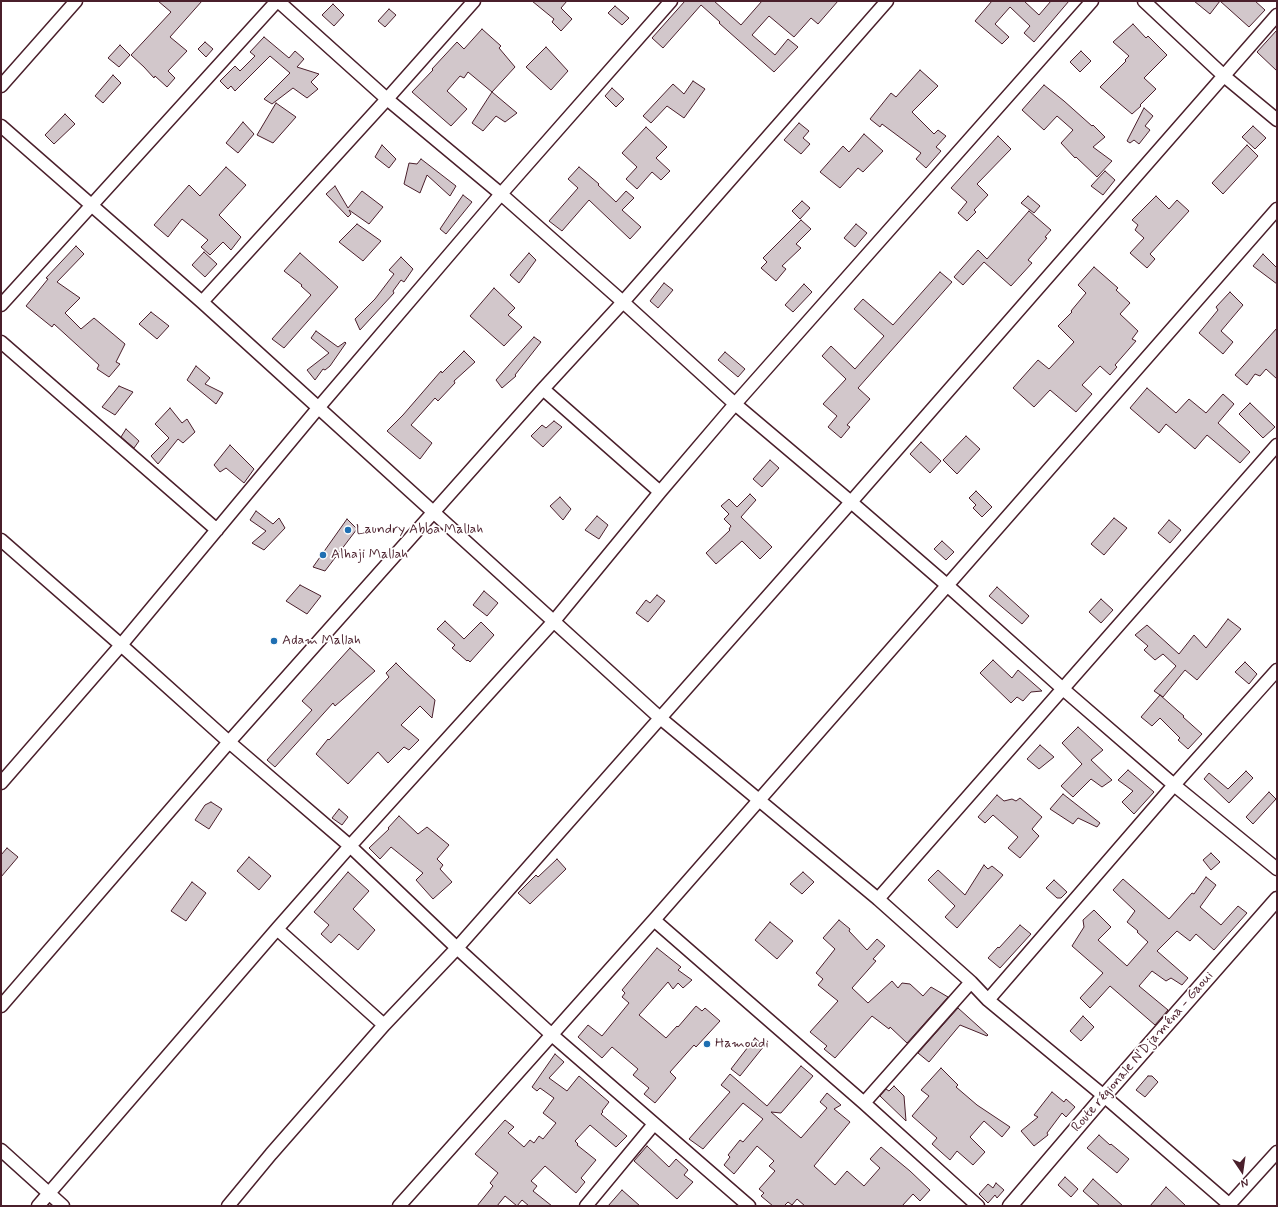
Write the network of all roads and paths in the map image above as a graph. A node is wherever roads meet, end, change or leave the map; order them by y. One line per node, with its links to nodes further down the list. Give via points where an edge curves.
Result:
1 (76, 1): 10 (street)
2 (278, 1): 11 (street); 15 (street)
3 (474, 1): 11 (street)
4 (671, 1): 14 (street)
5 (887, 1): 18 (street)
6 (1092, 1): 22 (street)
7 (1144, 1): 9 (street)
8 (1277, 15): 9 (street)
9 (1224, 76): 12 (street); 26 (street)
10 (1, 86)
11 (387, 99): 14 (street); 17 (street)
12 (1277, 120)
13 (1, 126): 15 (street)
14 (501, 194): 18 (street); 23 (street)
15 (93, 205): 17 (street); 19 (street)
16 (1277, 209): 30 (street)
17 (202, 302): 23 (street)
18 (623, 302): 21 (street); 22 (street)
19 (1, 305)
20 (1, 342): 28 (street)
21 (543, 389): 25 (street); 27 (street)
22 (735, 404): 25 (street); 26 (street)
23 (319, 407): 27 (street); 28 (street)
24 (1277, 445): 34 (street)
25 (660, 492): 31 (street)
26 (851, 502): 30 (street); 35 (street)
27 (434, 512): 31 (street); 36 (street)
28 (217, 530): 32 (street)
29 (2, 544): 32 (street)
30 (948, 586): 34 (street); 39 (street)
31 (554, 621): 35 (street); 40 (street)
32 (121, 645): 36 (street); 37 (street)
33 (1277, 670): 38 (street)
34 (1063, 689): 38 (street); 42 (street)
35 (659, 717): 39 (street); 46 (street)
36 (229, 742): 40 (street); 49 (street)
37 (1, 783)
38 (1174, 785): 41 (street); 48 (street)
39 (760, 800): 42 (street); 44 (street)
40 (350, 846): 45 (street); 46 (street)
41 (1277, 869)
42 (878, 899): 47 (street)
43 (1277, 899): 52 (street, Route régionale N'Djaména - Gaoui)
44 (654, 920): 51 (street); 53 (street)
45 (277, 928): 50 (street); 57 (street)
46 (457, 948): 50 (street); 51 (street)
47 (971, 982): 48 (street); 53 (street)
48 (988, 1000): 52 (street)
49 (1, 1006)
50 (384, 1025): 60 (street)
51 (552, 1035): 54 (street); 61 (street)
52 (1104, 1096): 65 (street, Route régionale N'Djaména - Gaoui); 66 (street)
53 (864, 1103): 64 (street)
54 (654, 1124): 62 (street); 63 (street)
55 (1, 1150): 57 (street)
56 (1277, 1152): 66 (street)
57 (49, 1194): 58 (street); 59 (street)
58 (38, 1206)
59 (63, 1206)
60 (228, 1206)
61 (399, 1206)
62 (586, 1206)
63 (749, 1206)
64 (978, 1206)
65 (1010, 1206)
66 (1229, 1206)

